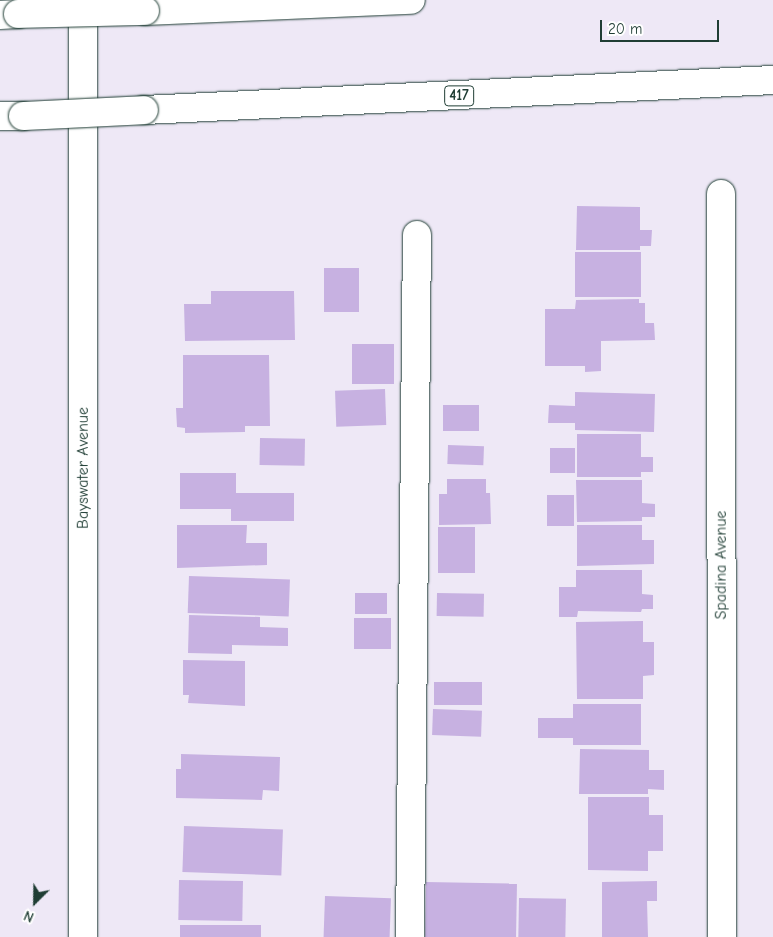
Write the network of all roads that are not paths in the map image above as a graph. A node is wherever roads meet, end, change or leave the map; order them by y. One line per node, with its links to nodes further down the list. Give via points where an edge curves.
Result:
1 (83, 0): 8 (main road, Bayswater Avenue)
2 (411, 0): 3 (main road, bridge)
3 (9, 14)
4 (773, 80): 5 (main road, 417, bridge)
5 (11, 116)
6 (721, 194): 10 (main road, Spadina Avenue)
7 (417, 234): 9 (main road)
8 (83, 937)
9 (410, 937)
10 (722, 937)

